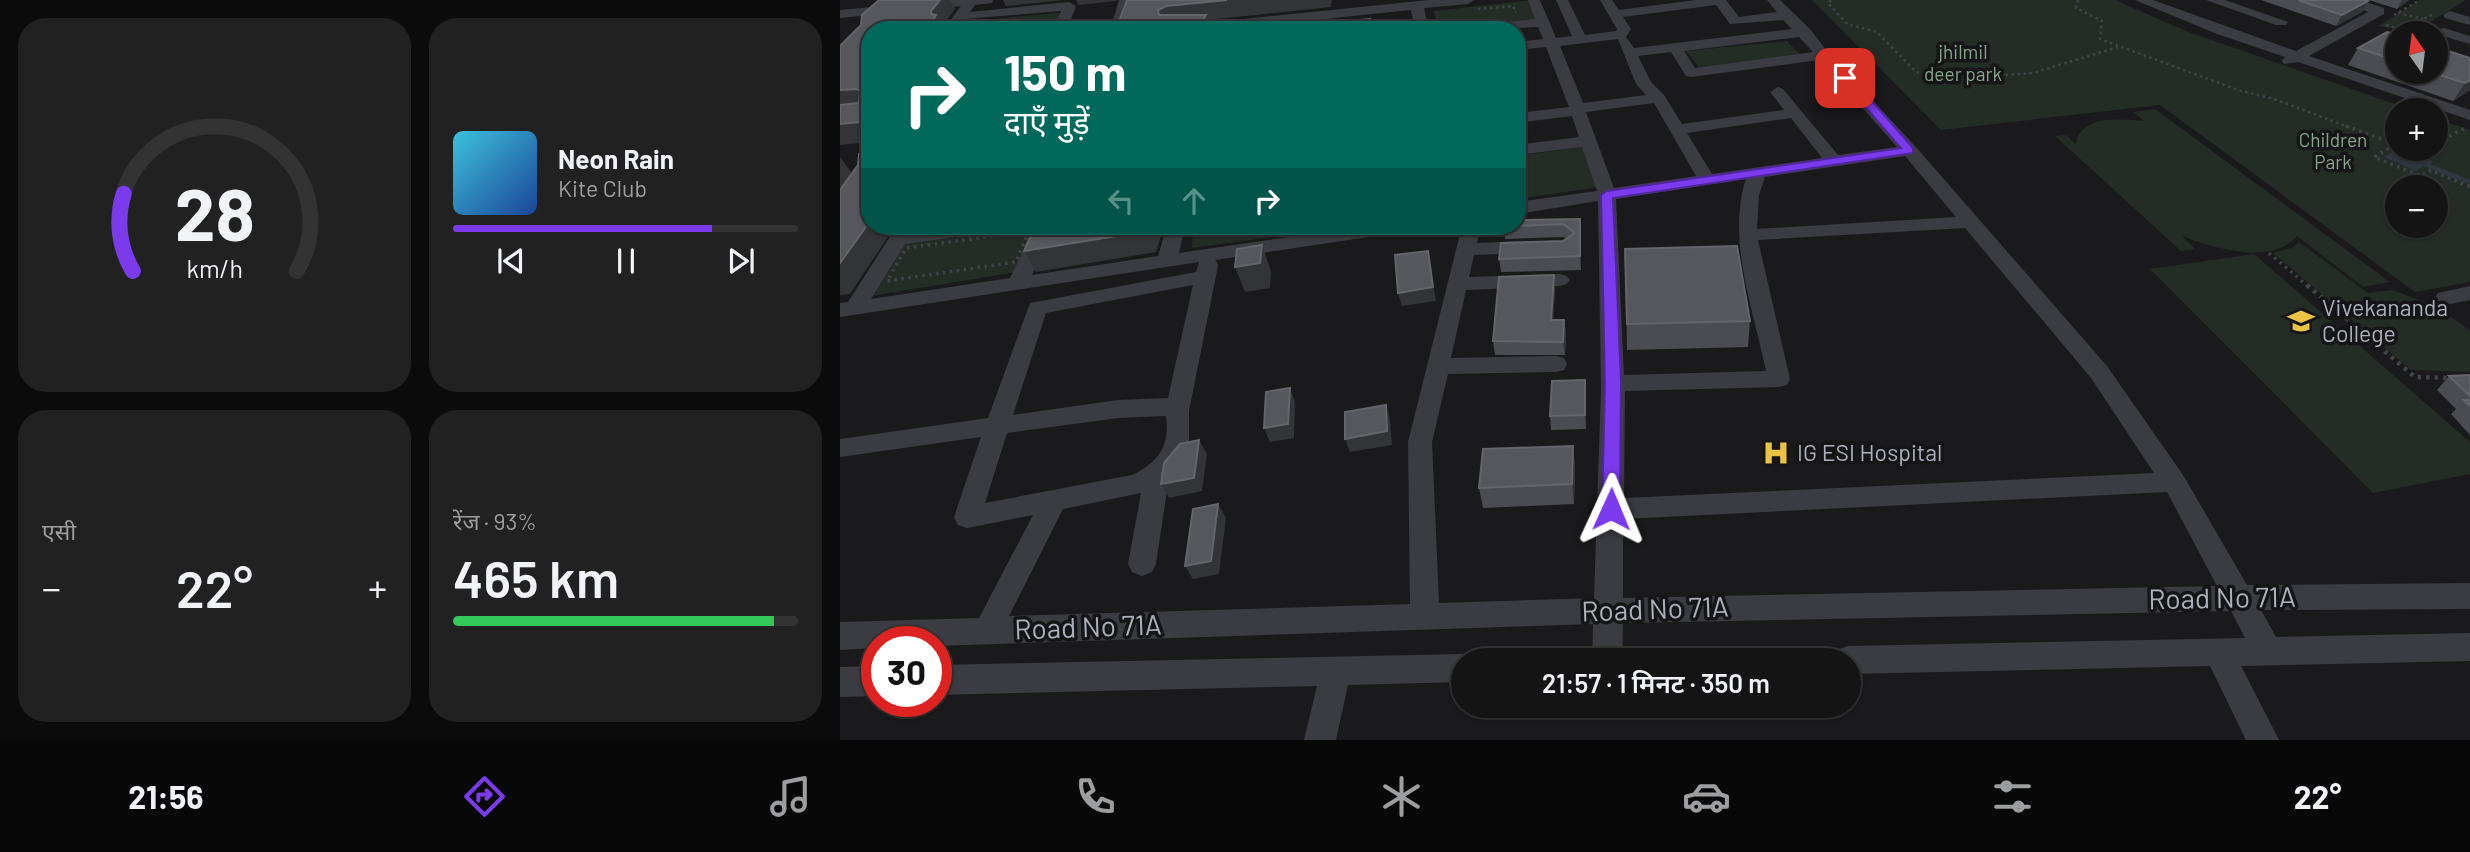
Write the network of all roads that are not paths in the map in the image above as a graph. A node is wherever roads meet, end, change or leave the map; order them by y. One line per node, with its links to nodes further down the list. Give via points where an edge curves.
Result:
1 (987, 0): 11 (street)
2 (1125, 0): 25 (street)
3 (1468, 0): 15 (street)
4 (1534, 0): 29 (street)
5 (1562, 0): 35 (street)
6 (1606, 0): 19 (street)
7 (2123, 0): 42 (street, via 2160,17)
8 (2142, 0): 31 (street)
9 (2212, 0): 13 (street)
10 (2348, 0): 42 (street, via 2379,11)
11 (971, 1): 14 (street); 20 (street)
12 (1720, 1): 16 (street, via 1735,21); 19 (street)
13 (2233, 3): 30 (street); 31 (street)
14 (897, 5): 17 (street); 22 (street)
15 (1417, 5): 18 (street, via 1381,14); 28 (street)
16 (1781, 8): 33 (street)
17 (840, 14)
18 (1325, 14): 26 (street); 27 (street)
19 (1615, 14): 34 (street, via 1624,29)
20 (960, 17): 23 (street); 24 (street, via 1069,6)
21 (2461, 18): 36 (street, via 2444,32)
22 (882, 21)
23 (957, 21)
24 (1063, 21)
25 (1119, 21)
26 (1267, 21)
27 (1325, 21)
28 (1420, 21)
29 (1543, 22): 32 (street); 37 (street)
30 (2281, 22)
31 (2197, 23): 42 (street)
32 (1526, 24)
33 (1805, 32): 39 (street); 41 (street)
34 (1621, 35): 35 (street); 40 (street)
35 (1581, 40): 37 (street)
36 (2470, 40)
37 (1552, 43): 38 (street); 46 (street)
38 (1526, 45)
39 (1675, 48): 40 (street); 41 (street, via 1691,73)
40 (1629, 53): 44 (street, via 1644,84)
41 (1826, 55): 54 (street)
42 (2292, 59): 45 (street); 50 (street)
43 (1778, 92): 47 (street)
44 (1658, 98): 46 (street); 51 (street)
45 (2398, 98)
46 (1577, 109): 49 (street); 52 (street)
47 (1794, 113): 51 (street); 55 (street)
48 (2448, 114): 50 (street)
49 (1526, 117)
50 (2468, 118)
51 (1678, 129): 57 (street)
52 (1588, 141): 53 (street); 58 (street)
53 (1526, 149)
54 (1909, 150): 55 (street); 60 (street)
55 (1834, 162): 56 (street)
56 (1757, 174): 57 (street); 66 (street, via 1750,195)
57 (1707, 180): 58 (street)
58 (1607, 195): 59 (street); 79 (street)
59 (1526, 207)
60 (1971, 222): 66 (street); 84 (street, via 2099,372)
61 (926, 235): 76 (street, via 898,239)
62 (1041, 235): 73 (street)
63 (1174, 235): 69 (street)
64 (1314, 235): 70 (street)
65 (1469, 235): 68 (street)
66 (1747, 235): 79 (street, via 1779,379)
67 (1552, 246): 68 (street)
68 (1465, 249): 72 (street)
69 (1167, 261): 70 (street); 73 (street)
70 (1208, 265): 80 (street); 81 (street, via 1037,308)
71 (1560, 280): 72 (street)
72 (1457, 284): 78 (street)
73 (1017, 285): 76 (street)
74 (2470, 293): 75 (street)
75 (2445, 298)
76 (848, 309)
77 (1556, 364): 78 (street)
78 (1438, 366): 91 (street, via 1420,442)
79 (1613, 383): 86 (street)
80 (1177, 411): 81 (street, via 1169,407 1118,409); 83 (street, via 1176,449 1169,466)
81 (996, 427): 82 (street); 85 (street, via 967,517)
82 (840, 448)
83 (1157, 475): 85 (street, via 1137,484); 87 (street)
84 (2174, 482): 86 (street); 89 (street)
85 (1053, 502): 92 (street)
86 (1611, 509): 90 (street)
87 (1142, 564)
88 (2470, 596): 89 (street, Road No 71A)
89 (2240, 597): 90 (street, Road No 71A); 96 (street)
90 (1606, 611): 91 (street, Road No 71A); 95 (street)
91 (1425, 615): 92 (street, Road No 71A)
92 (987, 631): 93 (street, Road No 71A)
93 (840, 636)
94 (2470, 647): 96 (street)
95 (1607, 648)
96 (2268, 651): 97 (street)
97 (2218, 652): 98 (street); 105 (street)
98 (1861, 660)
99 (1451, 668): 100 (street, Road No 71A)
100 (1336, 671): 101 (street, Road No 71A); 104 (street)
101 (952, 680)
102 (861, 681): 103 (street)
103 (840, 682)
104 (1320, 740)
105 (2263, 740)

